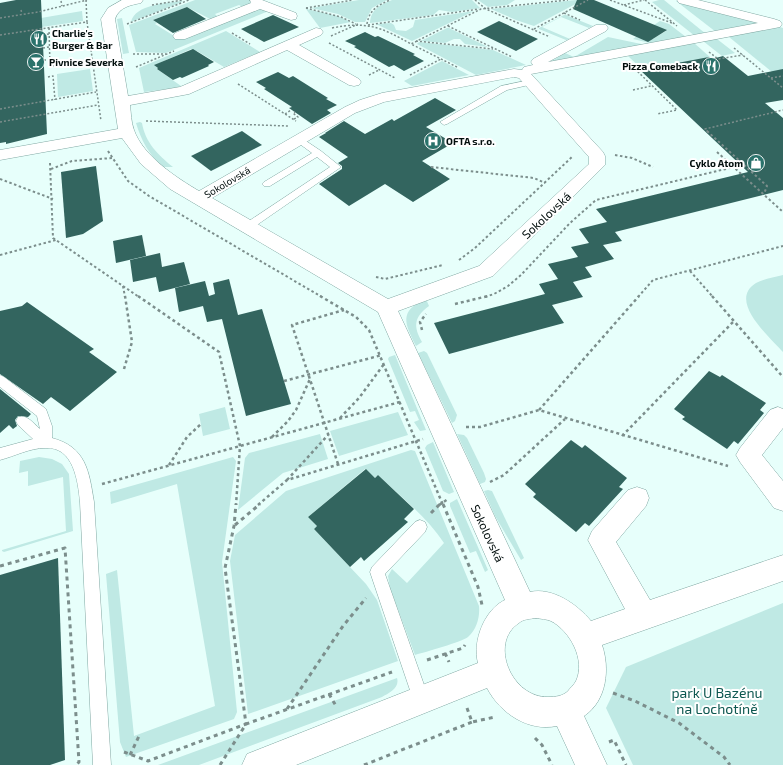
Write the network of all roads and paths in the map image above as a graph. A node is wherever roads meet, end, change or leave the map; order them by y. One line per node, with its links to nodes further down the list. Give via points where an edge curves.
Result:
1 (86, 0): 16 (path); 24 (path)
2 (182, 0): 14 (path)
3 (189, 0): 23 (path, via 127,24)
4 (353, 0): 21 (path)
5 (390, 0): 26 (path, via 374,7)
6 (475, 0): 17 (path)
7 (568, 0): 17 (path)
8 (588, 0): 32 (path)
9 (610, 0): 15 (path)
10 (645, 0): 15 (path); 27 (path)
11 (683, 0): 28 (street)
12 (61, 1): 16 (path)
13 (257, 2): 21 (street); 36 (street)
14 (143, 3): 67 (street, Sokolovská, via 120,5 113,10 108,19)
15 (624, 5): 27 (path)
16 (62, 6): 20 (path)
17 (486, 8): 18 (path); 32 (path)
18 (481, 9): 26 (path); 29 (path)
19 (21, 10): 20 (path)
20 (22, 14): 22 (path)
21 (285, 14)
22 (0, 18)
23 (127, 19)
24 (87, 22): 30 (path); 51 (path)
25 (358, 24): 26 (path); 37 (path, via 346,25); 38 (path)
26 (368, 24): 41 (path)
27 (674, 24): 39 (path)
28 (779, 25): 39 (street, Sokolovská)
29 (448, 26): 40 (path); 46 (path)
30 (49, 28): 33 (path); 34 (path)
31 (601, 28): 43 (street)
32 (533, 29): 43 (path)
33 (49, 34): 35 (path); 44 (path)
34 (0, 35)
35 (43, 35)
36 (180, 36)
37 (320, 36): 42 (street); 60 (path)
38 (330, 37)
39 (694, 39): 54 (street, Sokolovská)
40 (416, 41): 41 (path); 46 (path)
41 (411, 44): 59 (path)
42 (288, 45): 55 (street); 61 (street)
43 (568, 45): 54 (street)
44 (49, 47): 45 (path); 50 (path)
45 (43, 48)
46 (496, 49): 54 (path)
47 (166, 54): 48 (path, via 132,54)
48 (134, 59)
49 (44, 60): 50 (path)
50 (50, 60): 51 (path, via 50,66)
51 (92, 60): 64 (path)
52 (135, 64): 65 (path)
53 (632, 66): 62 (path)
54 (529, 73): 59 (street, Sokolovská); 77 (lane); 114 (street, Sokolovská, via 597,156 597,165 486,271)
55 (223, 74): 65 (street, via 184,91); 72 (path)
56 (783, 76): 58 (path)
57 (48, 77): 66 (path, via 53,76)
58 (771, 78)
59 (481, 79): 79 (street, Sokolovská, via 365,103)
60 (399, 80)
61 (354, 82)
62 (652, 86): 63 (path); 73 (path, via 677,110)
63 (633, 90)
64 (96, 92): 66 (path); 76 (path, via 98,105)
65 (141, 98): 67 (street)
66 (54, 100): 68 (path)
67 (122, 102): 78 (street, Sokolovská)
68 (0, 109)
69 (291, 110): 72 (path)
70 (783, 110): 94 (path, via 705,129 767,186)
71 (295, 112): 74 (path, via 293,113 298,117)
72 (284, 114): 74 (path)
73 (657, 114)
74 (293, 119): 79 (path)
75 (146, 121): 79 (path, via 262,124)
76 (0, 122)
77 (444, 122)
78 (127, 132): 80 (street); 96 (street, Sokolovská, via 149,164)
79 (306, 133): 83 (lane); 96 (street, Sokolovská)
80 (49, 146): 85 (street); 90 (path)
81 (569, 150): 92 (path, via 574,156)
82 (717, 152): 89 (path)
83 (318, 153): 93 (lane); 100 (lane, via 336,167)
84 (608, 153): 88 (path, via 632,158)
85 (0, 155)
86 (112, 158): 90 (path, via 81,160)
87 (431, 167): 92 (path, via 534,178)
88 (653, 167)
89 (734, 167): 94 (path); 113 (path, via 596,200 570,222 514,281 494,294 472,302)
90 (51, 169): 95 (path)
91 (0, 179): 95 (path)
92 (545, 183): 105 (path, via 475,248)
93 (267, 184)
94 (764, 194): 98 (path)
95 (53, 199): 101 (path)
96 (198, 199): 100 (street, Sokolovská)
97 (783, 206): 98 (path)
98 (778, 207): 99 (path)
99 (783, 212)
100 (247, 227): 112 (street, Sokolovská)
101 (56, 240): 104 (path); 111 (path)
102 (235, 246): 109 (path)
103 (783, 246): 107 (path)
104 (0, 254)
105 (457, 261)
106 (450, 263): 110 (path)
107 (690, 271): 115 (path); 125 (path, via 653,280)
108 (372, 276): 110 (path)
109 (291, 279)
110 (385, 279): 112 (path)
111 (123, 285): 118 (path, via 132,342); 137 (path, via 219,352)
112 (367, 295): 114 (street, Sokolovská); 119 (path, via 345,310 292,325)
113 (449, 305)
114 (386, 307): 116 (street, Sokolovská)
115 (734, 321): 120 (path); 134 (path)
116 (406, 349): 119 (path); 132 (street, Sokolovská)
117 (384, 364): 126 (path, via 359,398)
118 (124, 369)
119 (308, 374): 121 (path); 123 (path)
120 (783, 377)
121 (310, 378): 130 (path); 135 (path, via 296,410)
122 (0, 380): 136 (lane, via 42,413 46,426)
123 (284, 381)
124 (400, 402): 126 (path)
125 (539, 410): 127 (path); 132 (path, via 480,427 466,427)
126 (340, 418): 130 (path)
127 (565, 418): 134 (path); 144 (path, via 504,476)
128 (778, 418): 141 (street, via 748,455)
129 (22, 422): 136 (lane)
130 (324, 422): 133 (path); 135 (path)
131 (201, 424): 140 (path, via 190,434)
132 (443, 433): 139 (path); 144 (street, Sokolovská)
133 (328, 434): 139 (path); 142 (path)
134 (622, 436): 141 (path)
135 (271, 437): 137 (path)
136 (46, 442): 138 (lane); 143 (lane, via 57,444 77,459)
137 (240, 446): 140 (path); 148 (path)
138 (0, 454)
139 (338, 464): 142 (path)
140 (169, 466): 143 (path)
141 (765, 477): 146 (street)
142 (286, 480): 148 (path)
143 (85, 489): 168 (lane)
144 (468, 491): 147 (path); 153 (street, Sokolovská)
145 (637, 498): 154 (street, via 601,540)
146 (783, 500)
147 (442, 502)
148 (234, 526): 162 (path, via 226,568)
149 (420, 527): 152 (lane, via 377,572)
150 (0, 566): 167 (path, via 66,548 79,762)
151 (783, 568): 154 (street)
152 (380, 581): 158 (lane); 159 (path, via 343,626)
153 (522, 606): 155 (street, via 536,604 564,613 576,623); 156 (street, via 508,613 498,624 492,638 490,654)
154 (644, 616): 155 (street)
155 (585, 636): 157 (street, via 591,652 593,669)
156 (493, 671): 158 (street); 160 (street, via 502,688 515,701 531,710 548,713)
157 (590, 684): 160 (street, via 576,704); 174 (path, via 635,701 679,722 724,757)
158 (421, 699): 170 (street)
159 (287, 710)
160 (565, 710): 172 (street)
161 (472, 722): 171 (path)
162 (246, 724): 166 (path, via 148,760); 169 (path)
163 (140, 734): 166 (path)
164 (614, 740): 173 (path)
165 (124, 752): 166 (path)
166 (130, 754)
167 (76, 765)
168 (102, 765)
169 (220, 765)
170 (258, 765)
171 (364, 765)
172 (591, 765)
173 (626, 765)
174 (730, 765)

